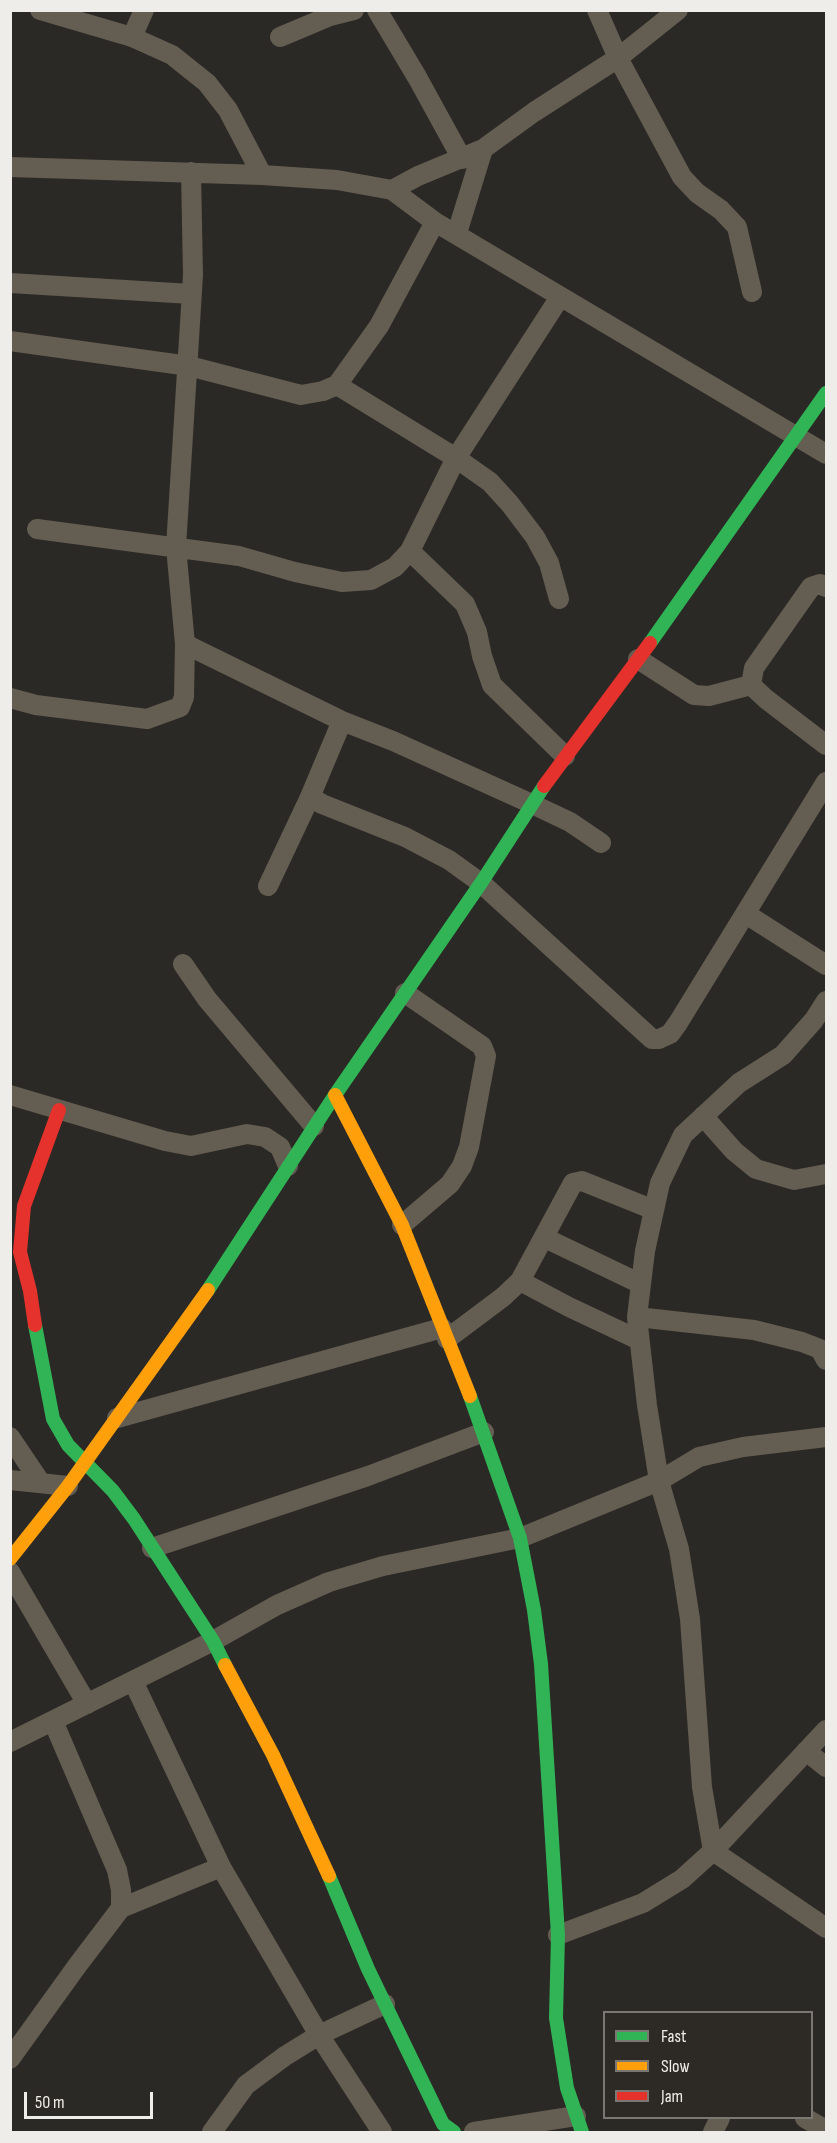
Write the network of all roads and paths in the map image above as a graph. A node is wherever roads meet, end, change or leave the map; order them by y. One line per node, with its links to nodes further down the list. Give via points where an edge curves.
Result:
1 (144, 10): 7 (street)
2 (354, 10): 8 (street)
3 (377, 10): 11 (street)
4 (597, 10): 9 (street)
5 (678, 10): 9 (street)
6 (45, 11): 7 (street)
7 (132, 37): 14 (street, via 172,55 207,83 228,110)
8 (280, 37)
9 (618, 57): 10 (street); 19 (street, via 682,177 737,227)
10 (483, 149): 11 (street); 17 (street)
11 (462, 159): 15 (street)
12 (10, 167): 13 (street)
13 (191, 172): 14 (street); 20 (street)
14 (262, 175): 15 (street, via 337,180)
15 (392, 190): 16 (street)
16 (435, 222): 17 (street); 24 (street, via 379,326)
17 (457, 233): 21 (street)
18 (10, 283): 20 (street)
19 (752, 292)
20 (191, 294): 23 (street)
21 (560, 297): 26 (street); 28 (street)
22 (10, 341): 23 (street)
23 (189, 366): 24 (street, via 301,395); 30 (street)
24 (337, 385): 28 (street)
25 (826, 393): 26 (street)
26 (797, 437): 27 (street); 35 (street)
27 (826, 454)
28 (456, 458): 31 (street); 33 (street, via 490,482 535,537 549,563)
29 (37, 529): 30 (street)
30 (176, 547): 31 (street, via 239,556 342,582 371,580 395,567); 34 (street)
31 (410, 551): 40 (street, via 465,604 492,685)
32 (826, 587): 36 (street, via 811,587 754,668)
33 (559, 599)
34 (185, 644): 37 (street, via 184,697 180,707 147,719); 38 (street)
35 (638, 659): 36 (street, via 694,695 709,696); 40 (street)
36 (751, 685): 39 (street)
37 (10, 698)
38 (342, 721): 42 (street); 43 (street)
39 (826, 746)
40 (565, 756): 43 (street)
41 (826, 782): 47 (street)
42 (310, 797): 45 (street, via 405,837 449,860); 46 (street)
43 (532, 804): 44 (street); 45 (street)
44 (602, 843)
45 (481, 883): 47 (street, via 652,1039 670,1034); 50 (street)
46 (268, 886)
47 (746, 914): 49 (street)
48 (183, 964): 56 (street, via 207,999)
49 (826, 965)
50 (405, 993): 53 (street); 60 (street, via 482,1046 486,1056 462,1166 450,1184)
51 (826, 1000): 55 (street, via 783,1055 739,1083)
52 (10, 1095): 54 (street)
53 (335, 1095): 56 (street); 60 (street)
54 (59, 1110): 57 (street, via 191,1146 247,1134 265,1137 280,1147); 62 (street, via 24,1206)
55 (703, 1116): 58 (street, via 756,1169 794,1180); 59 (street, via 683,1135 660,1183)
56 (314, 1126): 57 (street)
57 (288, 1166): 69 (street, via 190,1318)
58 (826, 1174)
59 (654, 1210): 61 (street, via 578,1180); 64 (street)
60 (402, 1225): 66 (street)
61 (545, 1238): 63 (street); 64 (street)
62 (15, 1250): 73 (street, via 30,1291 52,1419 68,1445)
63 (520, 1281): 66 (street, via 503,1297); 67 (street)
64 (641, 1284): 65 (street)
65 (637, 1317): 67 (street); 68 (street, via 754,1330 820,1349)
66 (445, 1333): 69 (street); 70 (street)
67 (639, 1340): 75 (street)
68 (826, 1359)
69 (117, 1418): 73 (street)
70 (484, 1432): 78 (street); 79 (street, via 368,1476)
71 (10, 1437): 76 (street)
72 (826, 1437): 75 (street, via 743,1447 699,1457)
73 (85, 1462): 77 (street); 79 (street, via 113,1491)
74 (10, 1480): 76 (street)
75 (659, 1481): 78 (street); 90 (street, via 679,1549 690,1619 702,1787)
76 (41, 1483): 77 (street)
77 (68, 1486): 80 (street)
78 (520, 1538): 82 (street, via 382,1566 330,1582 277,1605); 94 (street, via 541,1664)
79 (152, 1548): 82 (street)
80 (10, 1559)
81 (10, 1572): 84 (street)
82 (213, 1641): 83 (street); 95 (street, via 273,1755)
83 (133, 1681): 84 (street); 91 (street)
84 (87, 1704): 85 (street)
85 (52, 1722): 87 (street); 92 (street, via 117,1870)
86 (826, 1730): 88 (street)
87 (10, 1742)
88 (806, 1751): 89 (street); 90 (street)
89 (826, 1767)
90 (713, 1851): 93 (street); 94 (street, via 682,1879 643,1903)
91 (221, 1867): 92 (street); 96 (street)
92 (121, 1908): 97 (street)
93 (826, 1928)
94 (558, 1935): 100 (street, via 556,2018 567,2088)
95 (385, 2004): 96 (street); 104 (street, via 443,2124)
96 (319, 2035): 102 (street, via 246,2085); 103 (street)
97 (10, 2059)
98 (720, 2119): 106 (street)
99 (807, 2119): 101 (street)
100 (579, 2124): 105 (street)
101 (826, 2130)
102 (212, 2133)
103 (382, 2133)
104 (454, 2133)
105 (474, 2133)
106 (713, 2133)

